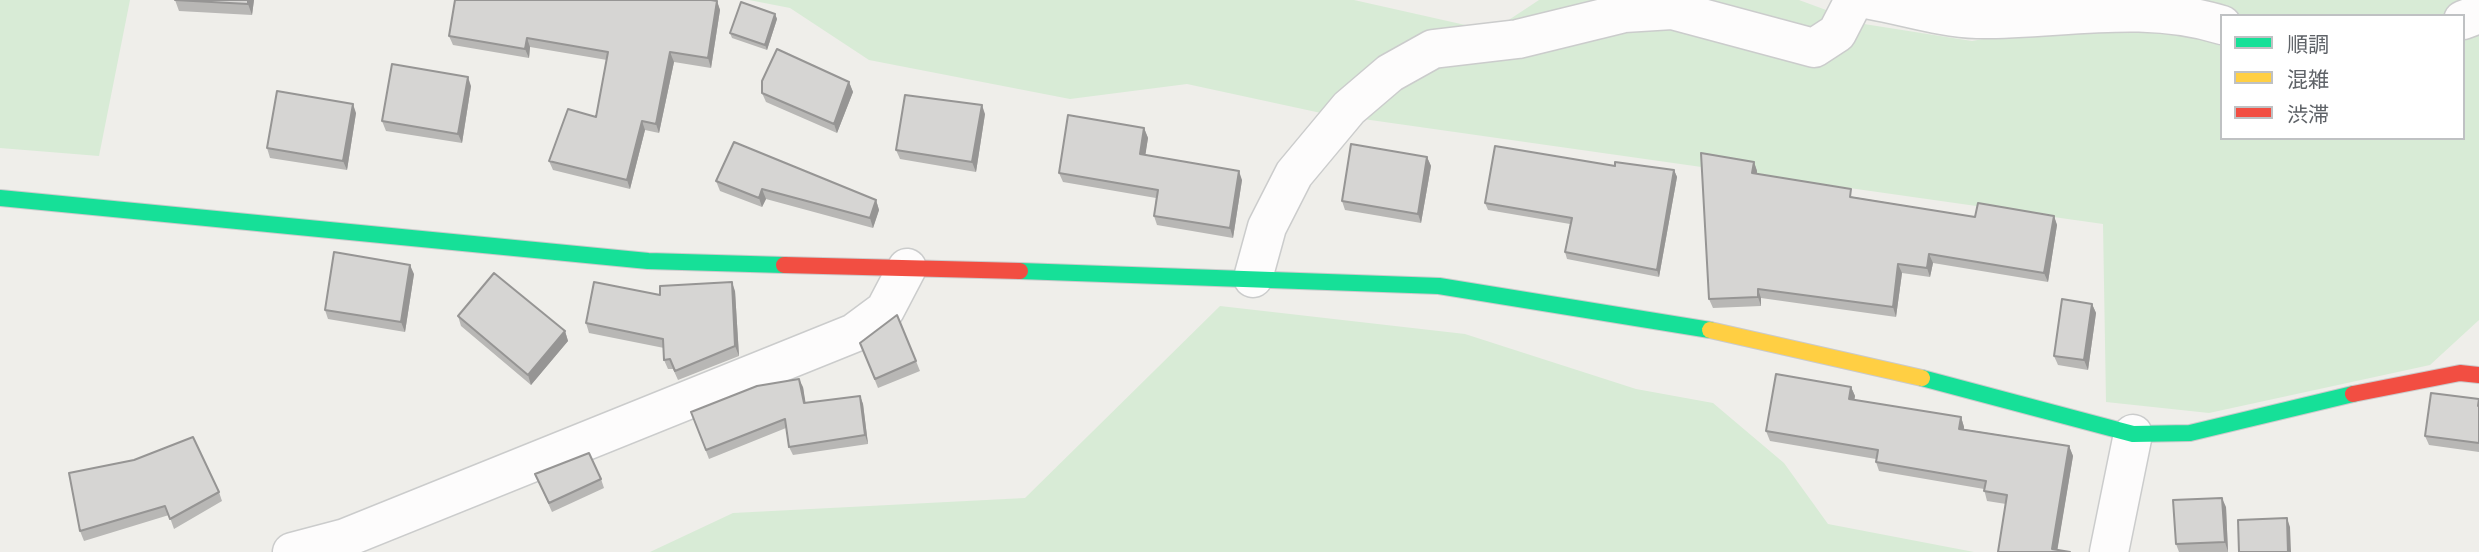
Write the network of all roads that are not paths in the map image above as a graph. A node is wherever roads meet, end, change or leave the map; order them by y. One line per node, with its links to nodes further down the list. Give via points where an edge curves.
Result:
1 (1854, 0): 6 (street, via 1837,33 1814,48 1672,10 1624,13 1518,39 1433,49 1390,74 1349,108 1294,174 1267,227)
2 (1871, 0): 3 (street, via 1975,19 2126,11)
3 (2220, 24)
4 (0, 198): 5 (street, via 648,261)
5 (906, 268): 6 (street); 9 (street, via 885,310 854,333 345,538)
6 (1253, 278): 8 (street, via 1439,286 1703,329 1955,386)
7 (2479, 375): 8 (street, via 2460,373 2405,382 2190,433)
8 (2133, 434): 10 (street)
9 (292, 552)
10 (2109, 552)

